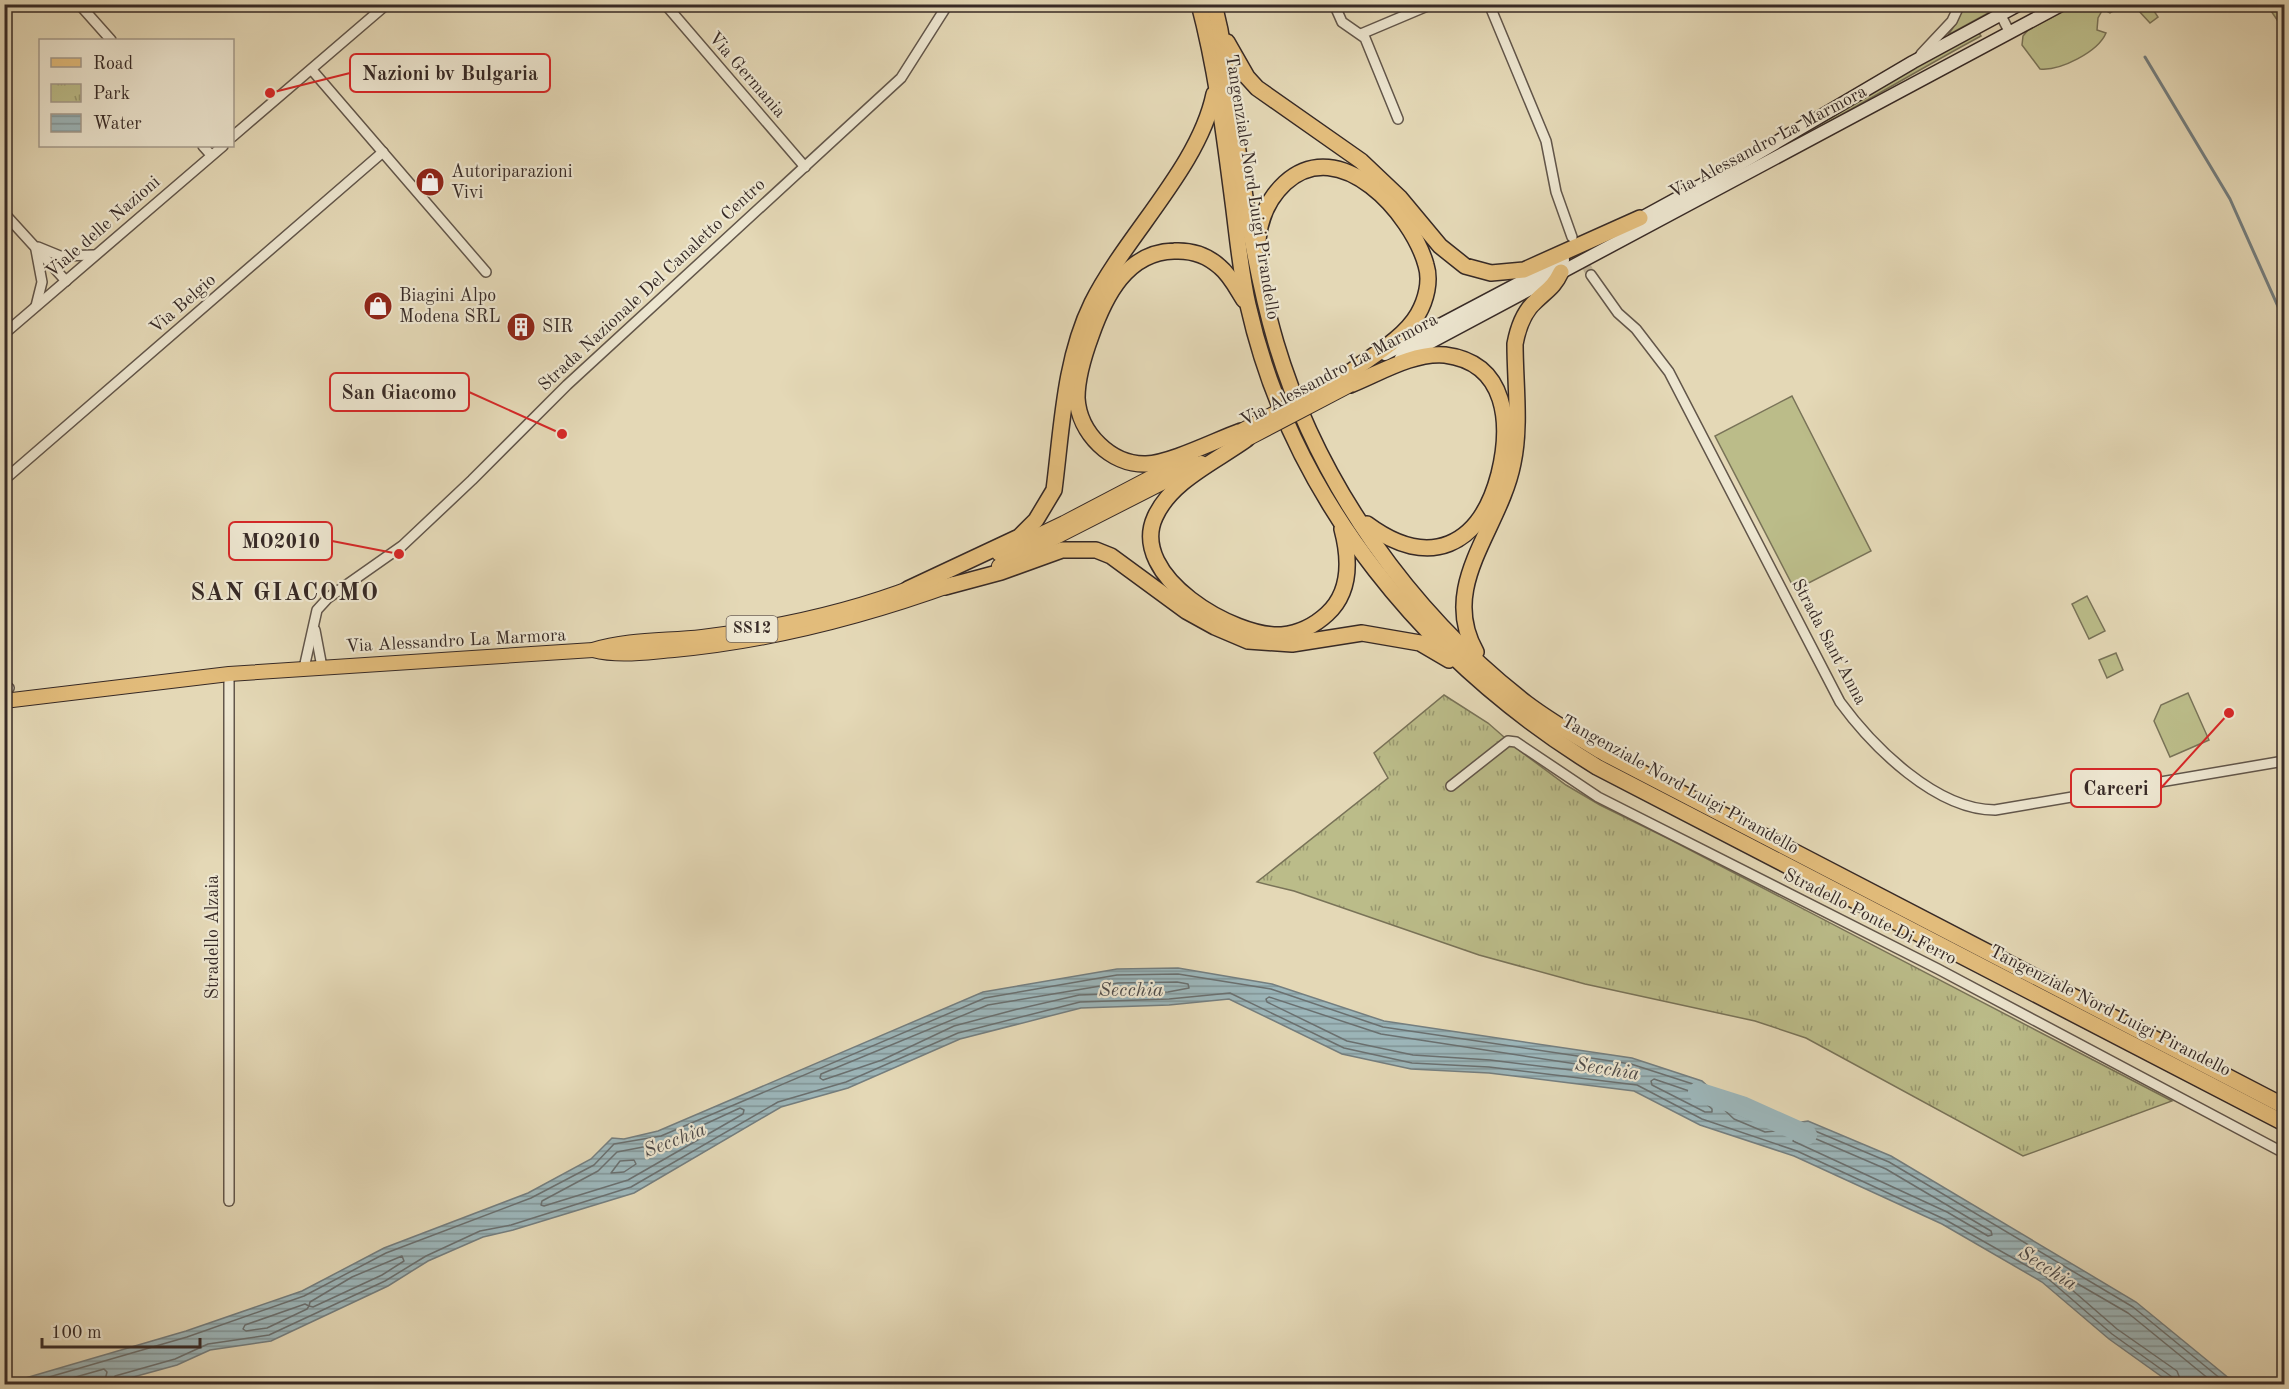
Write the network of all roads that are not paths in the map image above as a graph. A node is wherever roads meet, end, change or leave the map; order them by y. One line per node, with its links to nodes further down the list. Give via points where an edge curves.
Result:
1 (79, 4): 17 (street)
2 (387, 4): 19 (street)
3 (665, 4): 27 (street, Via Germania)
4 (948, 4): 27 (street, Strada Nazionale Del Canaletto Centro, via 908,70)
5 (1199, 4): 20 (highway, Tangenziale Nord Luigi Pirandello)
6 (1214, 4): 14 (highway, Tangenziale Nord Luigi Pirandello)
7 (1334, 4): 16 (street, via 1342,22)
8 (1432, 4): 16 (street)
9 (1489, 4): 30 (street, via 1546,141 1556,192)
10 (1960, 4): 18 (street, via 1952,21)
11 (2020, 4): 13 (main road, Via Alessandro La Marmora)
12 (2063, 4): 15 (main road, Via Alessandro La Marmora)
13 (1998, 10): 15 (street); 18 (main road, Via Alessandro La Marmora)
14 (1221, 30): 29 (highway, via 1257,88 1361,161 1400,198 1440,246 1465,266 1491,273 1524,270); 33 (highway, Tangenziale Nord Luigi Pirandello)
15 (2010, 33): 35 (main road, Via Alessandro La Marmora)
16 (1361, 34): 21 (street)
17 (110, 39)
18 (1913, 62): 29 (main road, Via Alessandro La Marmora)
19 (312, 70): 22 (street); 25 (street)
20 (1217, 83): 38 (highway, Tangenziale Nord Luigi Pirandello); 47 (highway, via 1203,134 1121,256 1082,326 1069,372 1054,490 1047,504 1019,537)
21 (1398, 119)
22 (234, 135)
23 (204, 147): 26 (street)
24 (221, 147): 26 (street, Viale delle Nazioni)
25 (383, 152): 34 (street); 43 (street, Via Belgio)
26 (211, 155): 32 (street, Viale delle Nazioni)
27 (805, 167): 48 (street, Strada Nazionale Del Canaletto Centro, via 567,385 410,539 328,598 317,610)
28 (4, 213): 31 (street)
29 (1640, 219): 41 (main road, Via Alessandro La Marmora)
30 (1572, 237)
31 (34, 245): 32 (street, via 60,256); 37 (street); 39 (street, via 42,282)
32 (97, 254): 37 (street, Viale delle Nazioni)
33 (1257, 261): 41 (highway, via 1259,232 1272,197 1305,171 1346,171 1368,182 1392,208 1415,240 1427,267 1427,289 1417,316 1406,330); 44 (highway, Tangenziale Nord Luigi Pirandello, via 1288,378 1329,469)
34 (486, 272)
35 (1561, 272): 41 (main road, Via Alessandro La Marmora); 53 (highway, via 1554,286 1528,310 1517,332 1514,463 1499,510 1463,590 1462,616)
36 (1591, 275): 55 (street, Strada Sant'Anna, via 1618,313 1670,372 1840,702 1874,744 1941,795 1971,808 1995,810)
37 (66, 281): 39 (street, Viale delle Nazioni)
38 (1248, 305): 42 (highway, via 1222,268 1206,257 1187,250 1149,255 1123,274 1103,306 1082,361 1077,398 1083,422 1098,444 1129,462 1162,461); 45 (highway, Tangenziale Nord Luigi Pirandello, via 1272,385 1296,443)
39 (36, 306): 40 (street, Viale delle Nazioni)
40 (4, 334)
41 (1347, 381): 42 (main road, Via Alessandro La Marmora, bridge); 44 (highway, via 1412,360 1444,355 1483,372 1500,397 1505,417 1506,437 1496,483 1481,518 1466,534 1448,545 1406,546)
42 (1244, 435): 45 (highway, via 1173,489 1153,520 1154,554 1163,575 1182,593 1210,612 1260,633 1302,631 1334,607 1343,591 1347,554); 46 (main road, Via Alessandro La Marmora, via 1032,551); 47 (main road, Via Alessandro La Marmora, via 1025,543)
43 (4, 480)
44 (1357, 517): 53 (highway, Tangenziale Nord Luigi Pirandello, via 1416,599)
45 (1340, 521): 53 (highway, Tangenziale Nord Luigi Pirandello, via 1406,607)
46 (945, 587): 49 (main road, Via Alessandro La Marmora, via 849,618 771,636 613,656); 53 (highway, via 1062,550 1096,550 1111,556 1186,611 1248,641 1292,644 1362,633 1420,643)
47 (908, 589): 49 (main road, Via Alessandro La Marmora / SS12, via 768,626 703,637 612,644)
48 (314, 625): 50 (street); 51 (street, Strada Nazionale Del Canaletto Centro)
49 (593, 651): 50 (main road, Via Alessandro La Marmora / SS12)
50 (322, 667): 51 (main road, Via Alessandro La Marmora)
51 (304, 668): 52 (main road, Via Alessandro La Marmora)
52 (229, 674): 54 (main road, Via Alessandro La Marmora); 60 (street, Stradello Alzaia)
53 (1481, 674): 57 (highway, Tangenziale Nord Luigi Pirandello, via 1606,754); 58 (highway, Tangenziale Nord Luigi Pirandello, via 1529,723 1597,767)
54 (6, 691)
55 (2284, 761)
56 (1451, 786): 59 (street, Stradello Ponte Di Ferro, via 1508,741 1516,742 1598,797 1938,969)
57 (2284, 1106)
58 (2284, 1123)
59 (2284, 1153)
60 (229, 1201)

